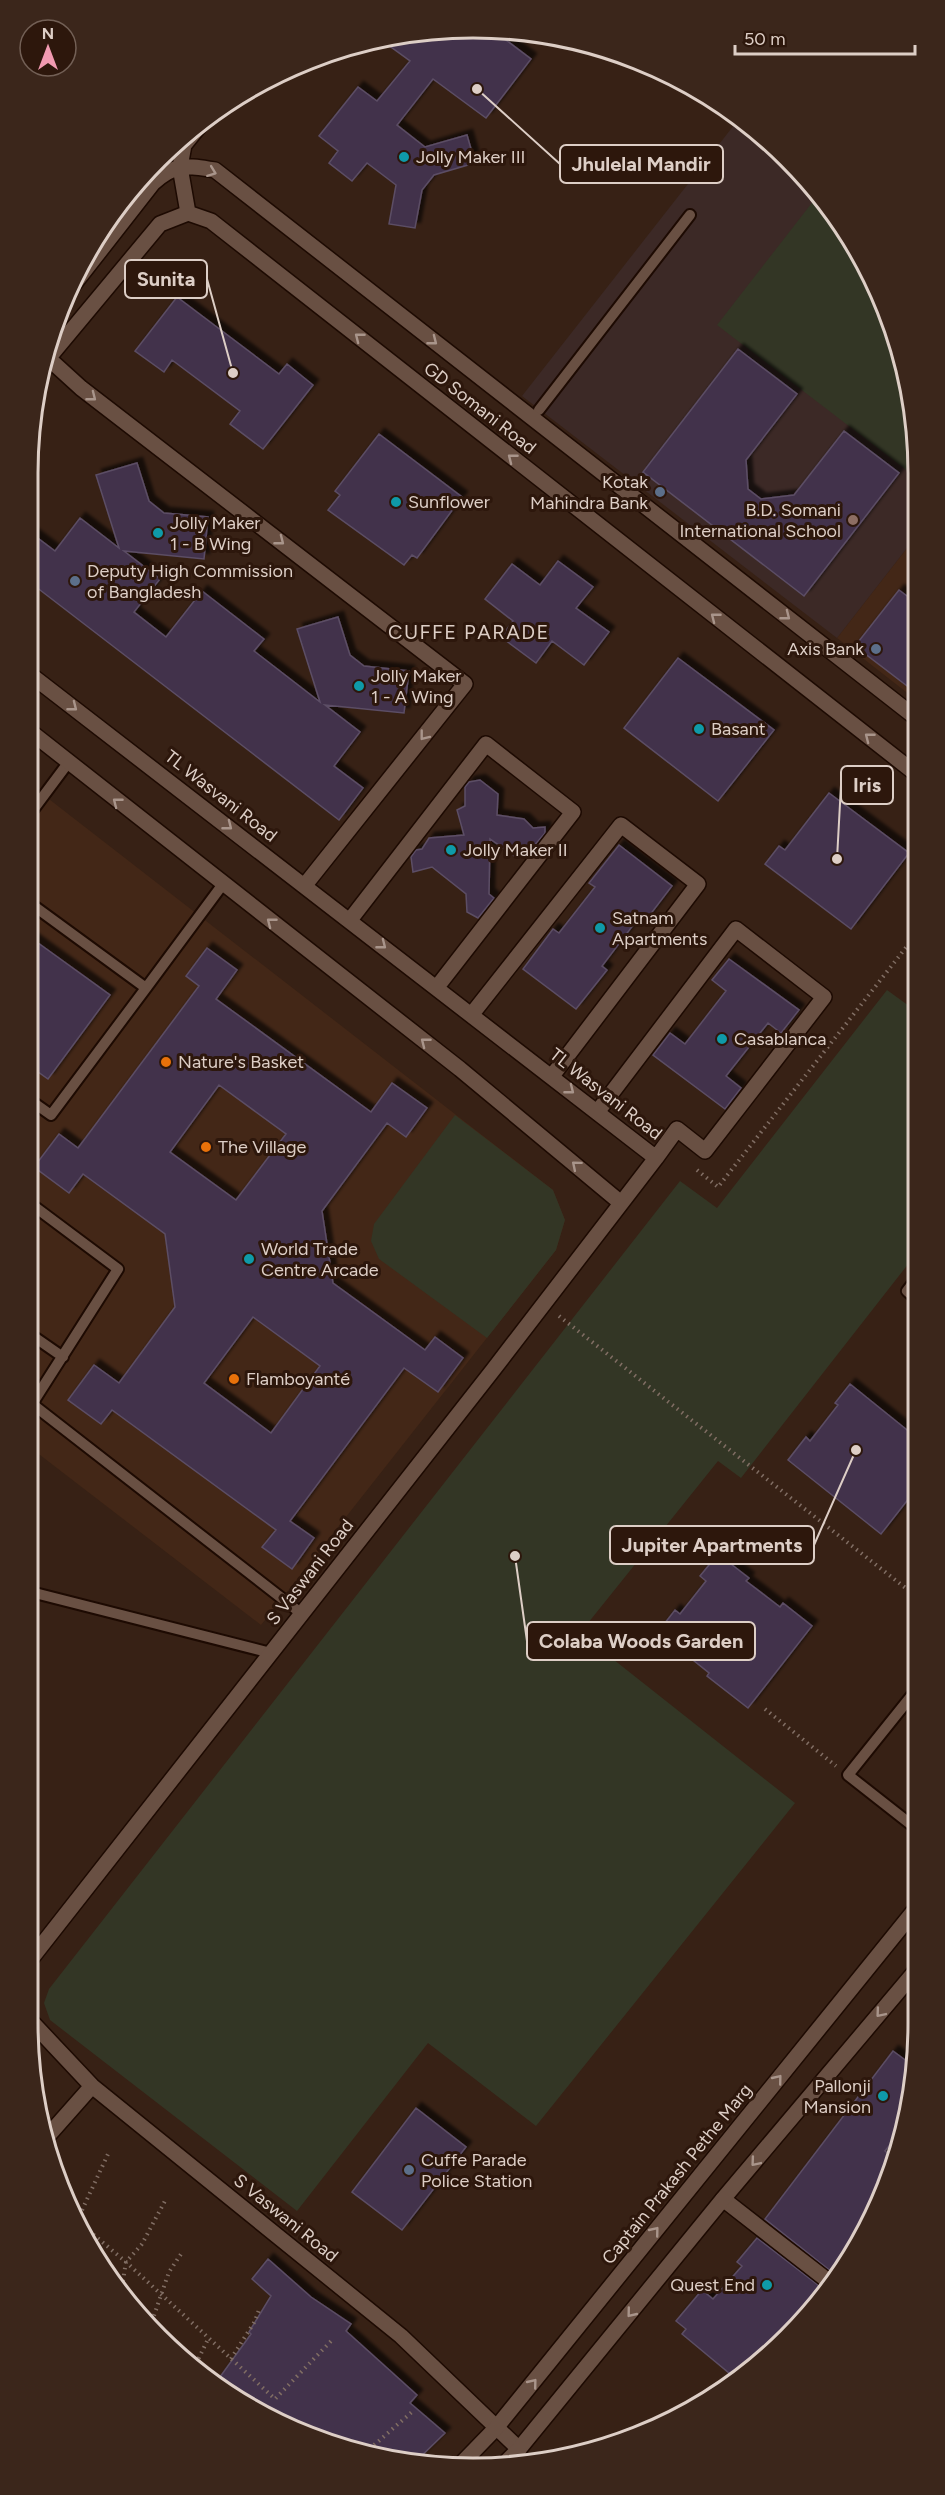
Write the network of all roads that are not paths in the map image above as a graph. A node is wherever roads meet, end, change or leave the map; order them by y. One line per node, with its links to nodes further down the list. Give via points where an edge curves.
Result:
1 (181, 150): 2 (street)
2 (167, 167): 3 (street); 5 (street); 8 (street, GD Somani Road, one-way to 8, via 215,170)
3 (188, 213): 6 (street, via 160,224); 13 (street, GD Somani Road, one-way to 3, via 211,221)
4 (690, 215): 8 (lane)
5 (115, 225)
6 (55, 351)
7 (51, 367): 16 (street, one-way to 16, via 465,684)
8 (536, 414): 10 (street, GD Somani Road, one-way to 10)
9 (38, 680): 16 (street, TL Wasvani Road, one-way to 16)
10 (908, 711)
11 (38, 738): 12 (street)
12 (68, 763): 14 (lane); 15 (street, one-way to 12)
13 (908, 768)
14 (38, 803)
15 (223, 884): 20 (lane); 26 (street, one-way to 15, via 460,1069)
16 (305, 885): 18 (street, TL Wasvani Road)
17 (38, 909): 20 (lane)
18 (350, 920): 19 (street, TL Wasvani Road, one-way to 19); 19 (street, via 486,744 573,812)
19 (437, 987): 21 (street, TL Wasvani Road)
20 (146, 988): 23 (lane, via 51,1115)
21 (472, 1014): 22 (street, TL Wasvani Road); 22 (street, via 621,825 698,884)
22 (552, 1076): 24 (street, TL Wasvani Road, one-way to 24)
23 (38, 1106)
24 (598, 1111): 25 (street, TL Wasvani Road); 25 (street, via 736,929 824,997 705,1151 677,1129)
25 (656, 1158): 26 (street, TL Wasvani Road)
26 (621, 1203): 33 (street, S Vaswani Road)
27 (38, 1212): 29 (lane, via 118,1269)
28 (38, 1340): 29 (lane)
29 (63, 1357): 30 (lane)
30 (38, 1391)
31 (38, 1408): 33 (lane)
32 (38, 1594): 34 (lane)
33 (302, 1614): 34 (street, S Vaswani Road)
34 (271, 1653): 38 (street, S Vaswani Road)
35 (908, 1700): 36 (lane, via 848,1775)
36 (908, 1822)
37 (908, 1918): 45 (street, Captain Prakash Pethe Marg, one-way to 37)
38 (38, 1950)
39 (908, 1980): 43 (street, one-way to 43)
40 (38, 2029): 41 (street, S Vaswani Road)
41 (92, 2086): 42 (street); 45 (street, S Vaswani Road, via 401,2336)
42 (51, 2132)
43 (723, 2199): 44 (street); 46 (street, one-way to 46)
44 (824, 2278)
45 (496, 2428): 46 (street, S Vaswani Road); 48 (street, Captain Prakash Pethe Marg)
46 (519, 2450): 47 (street)
47 (513, 2456)
48 (467, 2458)

